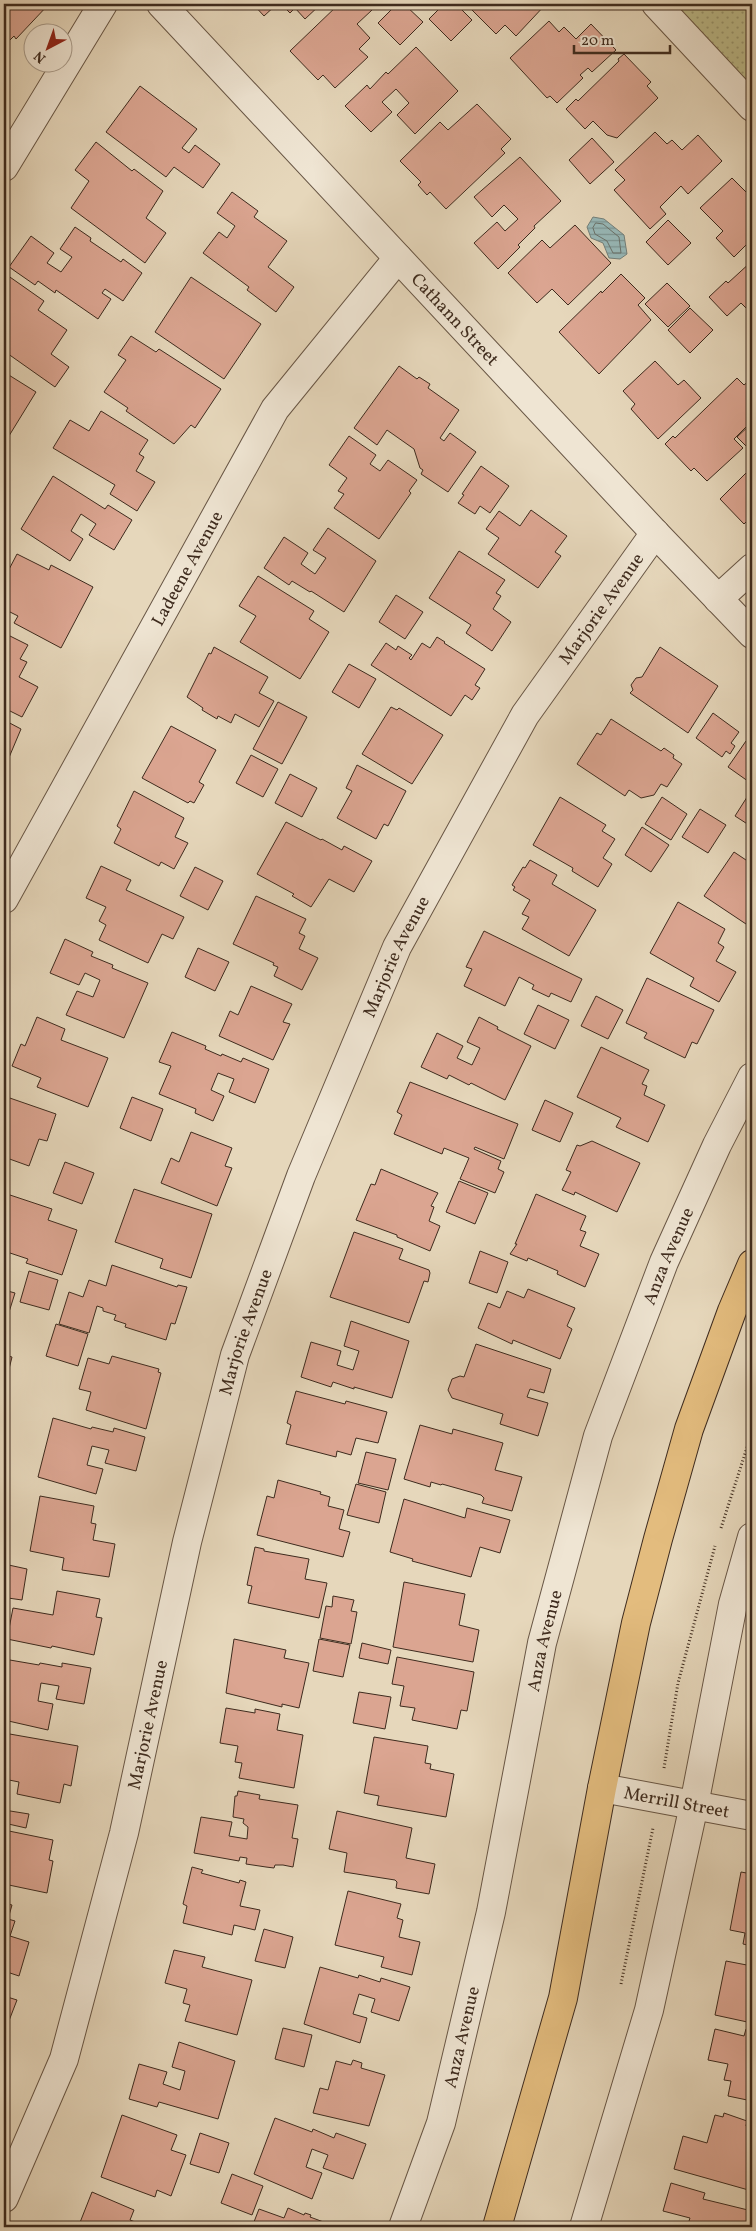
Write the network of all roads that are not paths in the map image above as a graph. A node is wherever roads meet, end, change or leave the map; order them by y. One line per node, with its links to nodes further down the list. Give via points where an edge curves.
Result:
1 (102, 4): 5 (street)
2 (161, 4): 6 (street, Cathann Street)
3 (656, 4): 4 (street)
4 (752, 107)
5 (4, 167)
6 (398, 258): 7 (street, Cathann Street); 11 (street, Ladeene Avenue, via 275,409)
7 (655, 533): 9 (street, Cathann Street); 18 (street, Marjorie Avenue, via 525,715 397,947 301,1176 235,1355 187,1542 124,1832 64,2058)
8 (752, 568): 9 (street)
9 (718, 599): 10 (street, Cathann Street)
10 (752, 634)
11 (4, 899)
12 (752, 1077): 19 (street, Anza Avenue, via 664,1262 598,1436 542,1643 491,1912 441,2123)
13 (752, 1264): 15 (main road, via 689,1429 636,1624)
14 (752, 1537): 16 (street, via 733,1604)
15 (602, 1788): 16 (street, Merrill Street); 20 (main road, via 563,1998)
16 (694, 1805): 17 (street, Merrill Street); 21 (street, via 649,2010)
17 (752, 1816)
18 (4, 2198)
19 (403, 2227)
20 (497, 2227)
21 (584, 2227)

